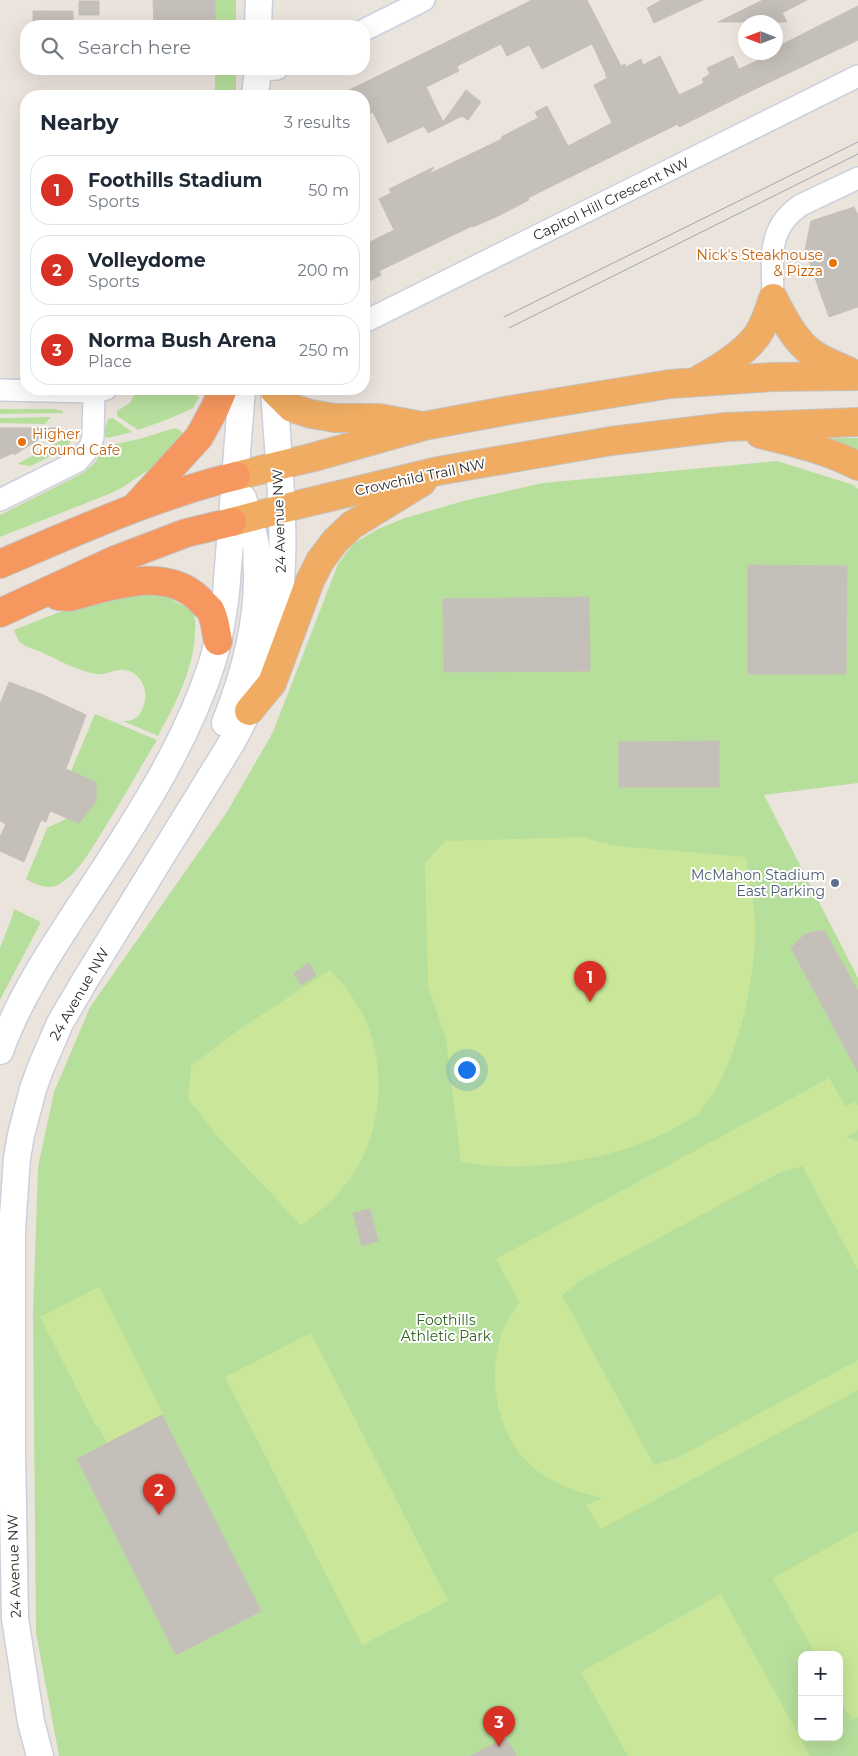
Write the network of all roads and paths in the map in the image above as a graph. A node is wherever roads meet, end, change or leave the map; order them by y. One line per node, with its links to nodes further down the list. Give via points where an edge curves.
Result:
1 (259, 0): 3 (street)
2 (424, 0): 4 (street)
3 (258, 20)
4 (370, 27)
5 (262, 75): 8 (street)
6 (264, 75): 9 (street)
7 (858, 76): 12 (street, Capitol Hill Crescent NW)
8 (257, 90)
9 (262, 90)
10 (858, 178): 11 (street, via 801,205 780,224 772,250)
11 (773, 298): 13 (highway, via 785,320 812,353); 14 (highway, via 757,336 718,369)
12 (370, 319)
13 (858, 376): 14 (highway)
14 (697, 381): 23 (highway)
15 (0, 390): 16 (street)
16 (20, 390)
17 (99, 395): 28 (street, via 93,437 78,461)
18 (220, 395): 29 (highway, via 199,437)
19 (243, 395): 26 (street, 24 Avenue NW)
20 (266, 395): 26 (street, 24 Avenue NW)
21 (275, 395): 23 (highway, via 292,408 311,414 335,418 378,418)
22 (858, 422): 24 (highway, Crowchild Trail NW)
23 (424, 426): 26 (highway)
24 (726, 427): 25 (highway, via 788,441 838,456); 27 (highway, Crowchild Trail NW, via 611,441)
25 (858, 466)
26 (258, 470): 29 (highway); 30 (street, 24 Avenue NW); 31 (street)
27 (438, 471): 30 (highway, Crowchild Trail NW); 36 (highway, via 352,525 335,541 310,581 272,683)
28 (0, 500)
29 (134, 507): 32 (highway)
30 (281, 510): 31 (highway, Crowchild Trail NW); 36 (street, 24 Avenue NW, via 282,573 276,624)
31 (240, 520): 33 (highway, Crowchild Trail NW, via 186,534 124,556); 35 (street); 37 (street, via 256,548 257,589 246,662 219,739)
32 (0, 564)
33 (41, 594): 34 (highway, Crowchild Trail NW); 35 (highway, via 69,597 143,580 157,580 187,590 210,611)
34 (0, 613)
35 (218, 641): 38 (street, via 195,707 175,749 25,994)
36 (248, 711): 37 (street, 24 Avenue NW)
37 (216, 767): 39 (street, 24 Avenue NW, via 71,1002 30,1097 17,1158 12,1230)
38 (0, 1051)
39 (6, 1453): 40 (street, 24 Avenue NW, via 15,1618 31,1722)
40 (40, 1756)

